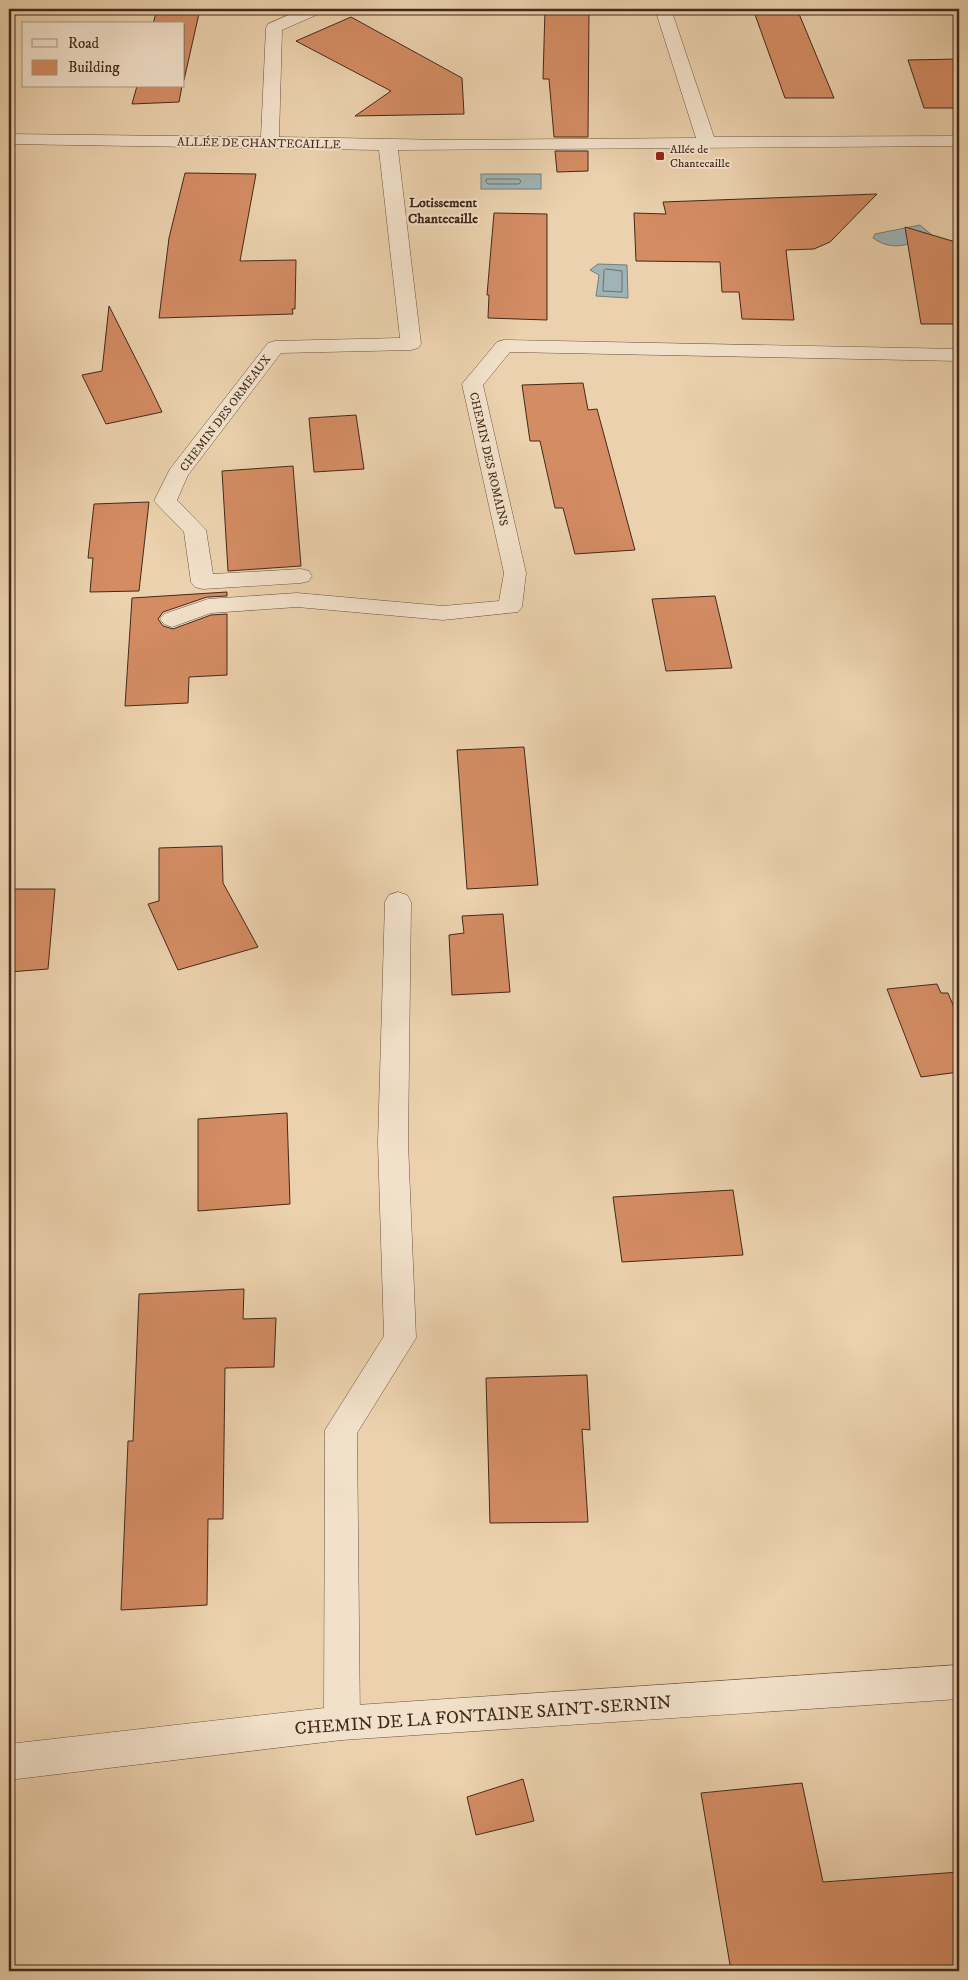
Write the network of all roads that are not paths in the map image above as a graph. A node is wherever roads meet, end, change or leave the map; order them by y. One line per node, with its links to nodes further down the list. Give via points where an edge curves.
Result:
1 (316, 9): 5 (street, via 274,28)
2 (663, 9): 6 (street)
3 (9, 139): 5 (street, ALLÉE DE CHANTECAILLE)
4 (959, 142): 6 (street, ALLÉE DE CHANTECAILLE)
5 (270, 143): 7 (street, ALLÉE DE CHANTECAILLE)
6 (707, 143): 7 (street, ALLÉE DE CHANTECAILLE)
7 (388, 145): 9 (street, CHEMIN DES ORMEAUX, via 411,344 275,347 178,474 165,501 195,530 203,582)
8 (959, 355): 10 (street, CHEMIN DES ROMAINS, via 504,346 472,384 515,573 510,607 443,613 297,600 208,606)
9 (301, 576)
10 (172, 619)
11 (398, 902): 13 (street, via 393,1143 400,1338 341,1430)
12 (959, 1682): 13 (street, CHEMIN DE LA FONTAINE SAINT-SERNIN)
13 (342, 1723): 14 (street, CHEMIN DE LA FONTAINE SAINT-SERNIN)
14 (9, 1762)

